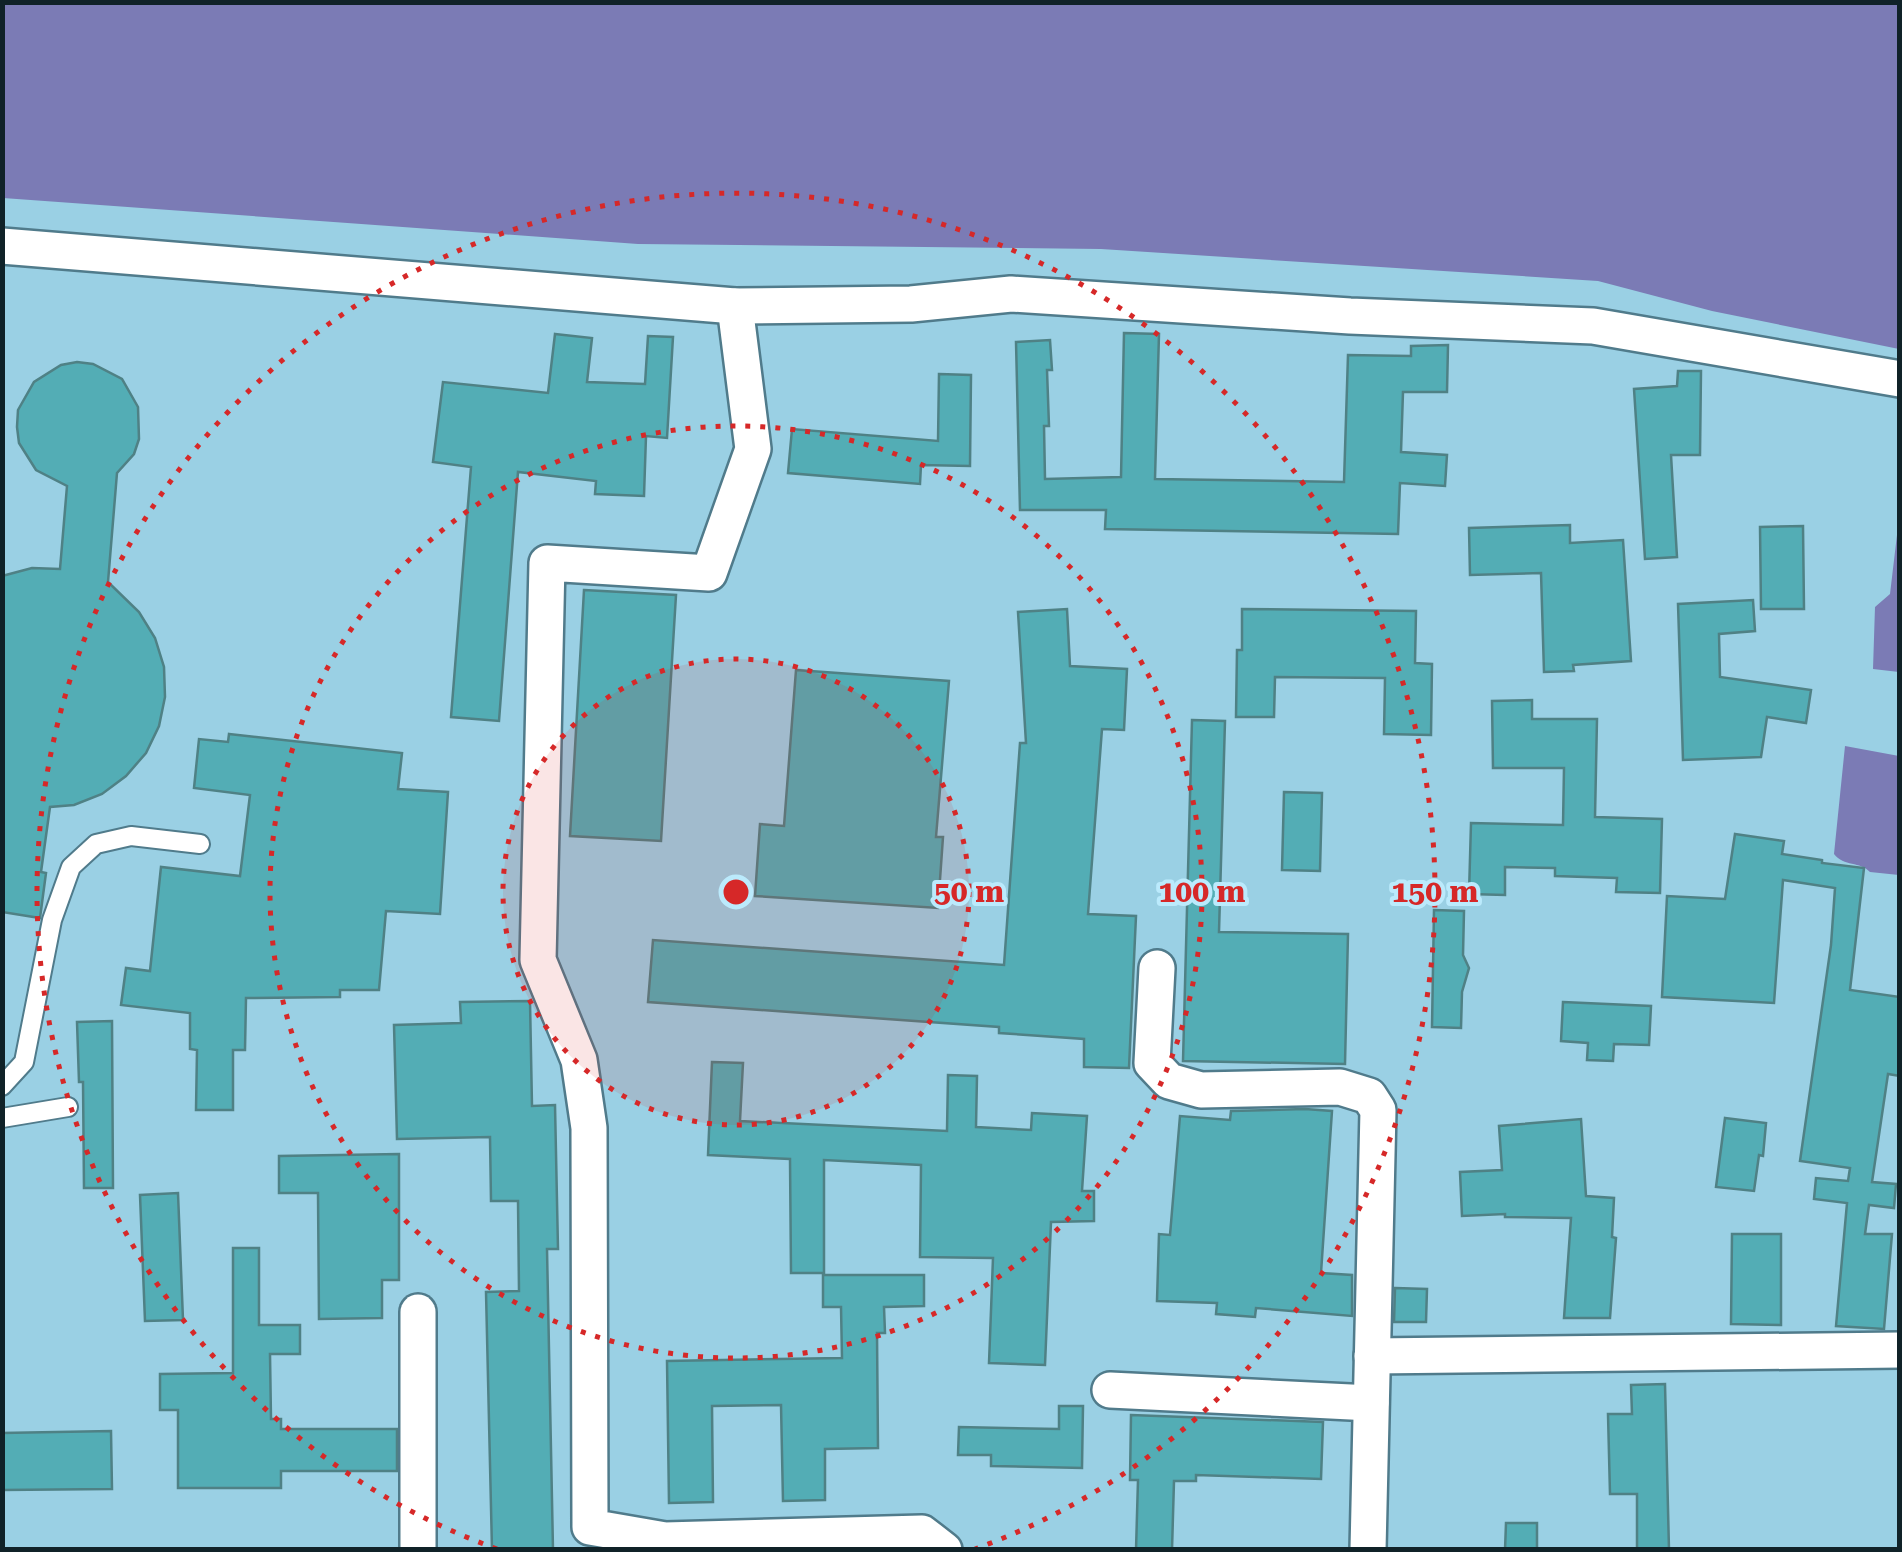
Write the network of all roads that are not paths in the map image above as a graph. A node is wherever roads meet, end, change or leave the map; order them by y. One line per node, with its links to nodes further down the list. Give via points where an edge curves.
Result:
1 (2, 246): 2 (street)
2 (735, 306): 3 (street, via 911,304 1011,294 1594,326); 15 (street, via 753,448 709,572 547,563 538,960 578,1060 589,1128 590,1527 665,1540 922,1533)
3 (1900, 379)
4 (200, 844): 6 (lane, via 131,836 96,844 71,868 52,920 24,1062)
5 (1157, 968): 11 (street, via 1152,1063 1169,1081 1201,1090 1340,1087 1370,1096 1378,1110)
6 (2, 1086)
7 (68, 1107): 8 (lane)
8 (2, 1118)
9 (418, 1312): 14 (street)
10 (1900, 1350): 11 (street)
11 (1372, 1356): 13 (street)
12 (1110, 1390): 13 (street)
13 (1371, 1403): 16 (street)
14 (418, 1550)
15 (944, 1550)
16 (1368, 1550)

